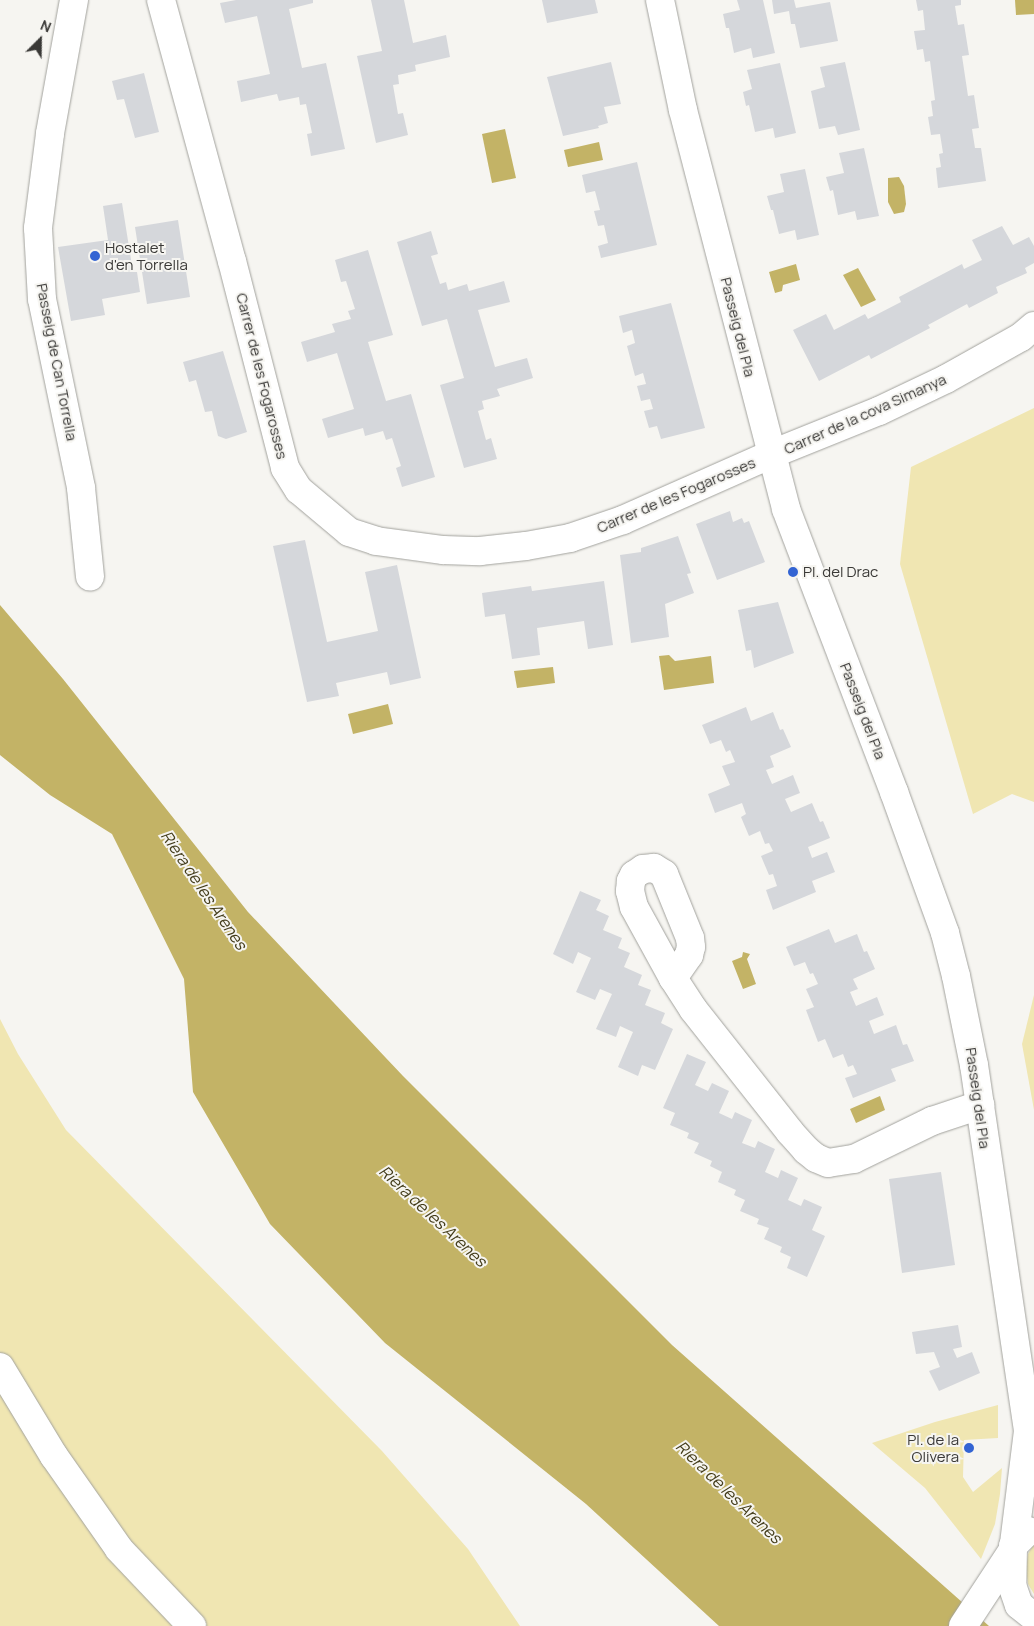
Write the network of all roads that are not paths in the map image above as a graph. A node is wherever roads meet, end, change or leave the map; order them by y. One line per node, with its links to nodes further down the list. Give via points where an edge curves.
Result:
1 (74, 0): 6 (street, Passeig de Can Torrella, via 50,134 38,228 42,299 80,488)
2 (161, 0): 5 (street, Carrer de les Fogarosses, via 285,468 299,490 349,532 376,541 420,548 480,551 570,538 624,520)
3 (660, 0): 5 (street, Passeig del Pla, via 683,110)
4 (1034, 326): 5 (street, Carrer de la cova Simanya, via 1021,337 946,380)
5 (772, 454): 8 (street, Passeig del Pla, via 786,508 945,933 968,1025)
6 (90, 577)
7 (673, 978): 8 (street, via 693,1009 796,1138 816,1158 828,1163 854,1159 932,1121)
8 (980, 1105): 10 (street, Passeig del Pla)
9 (0, 1367): 14 (street, via 54,1456 119,1549)
10 (1031, 1437): 11 (street, Passeig del Pla)
11 (1020, 1541): 12 (street); 13 (street, Passeig del Pla, via 1012,1585 1019,1605)
12 (969, 1616)
13 (1034, 1618)
14 (185, 1621)

